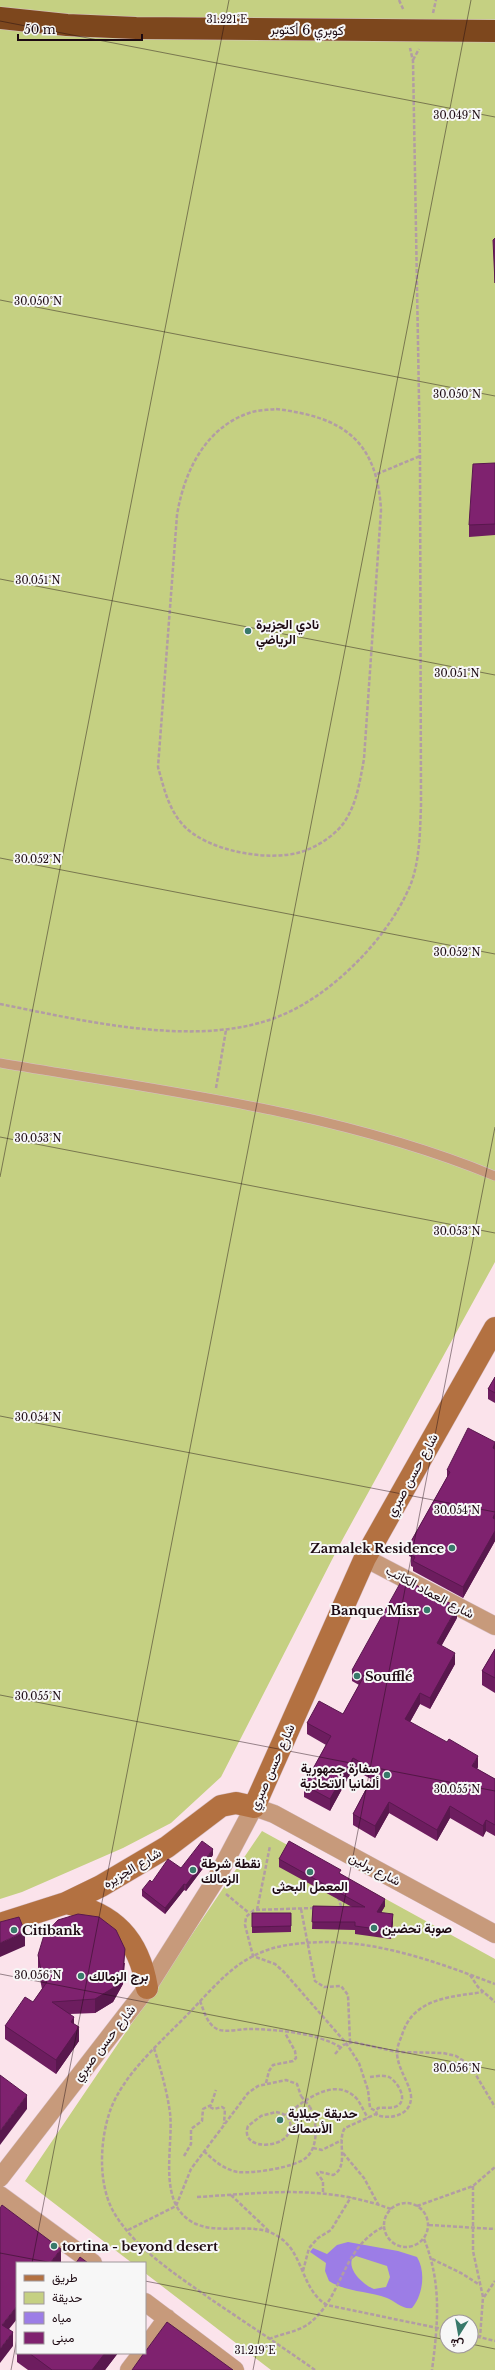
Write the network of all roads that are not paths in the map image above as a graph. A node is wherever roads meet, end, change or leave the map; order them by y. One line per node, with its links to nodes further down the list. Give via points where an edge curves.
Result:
1 (0, 18): 2 (highway, كوبري 6 أكتوبر, bridge, via 67,25 136,28)
2 (495, 31)
3 (0, 1063): 4 (lane, via 214,1100 381,1136 447,1156)
4 (495, 1176)
5 (495, 1328): 6 (street, شارع حسن صبري)
6 (365, 1558): 7 (street, شارع العماد الكاتب); 8 (street, شارع حسن صبري)
7 (495, 1626)
8 (254, 1807): 9 (street, شارع الجزيره, via 236,1803 221,1806 167,1847 107,1883); 11 (street, شارع برلين, via 274,1814); 12 (street, شارع حسن صبري, via 216,1879)
9 (66, 1903): 10 (street, شارع الجزيره); 12 (street, via 101,1914 116,1924 138,1953)
10 (0, 1924)
11 (495, 1934)
12 (147, 1988): 13 (street, شارع حسن صبري)
13 (0, 2178)
14 (0, 2194): 15 (street)
15 (92, 2262)
16 (146, 2303): 17 (street)
17 (167, 2318): 18 (street); 21 (street)
18 (146, 2347)
19 (141, 2354): 20 (street)
20 (129, 2370)
21 (235, 2370)

